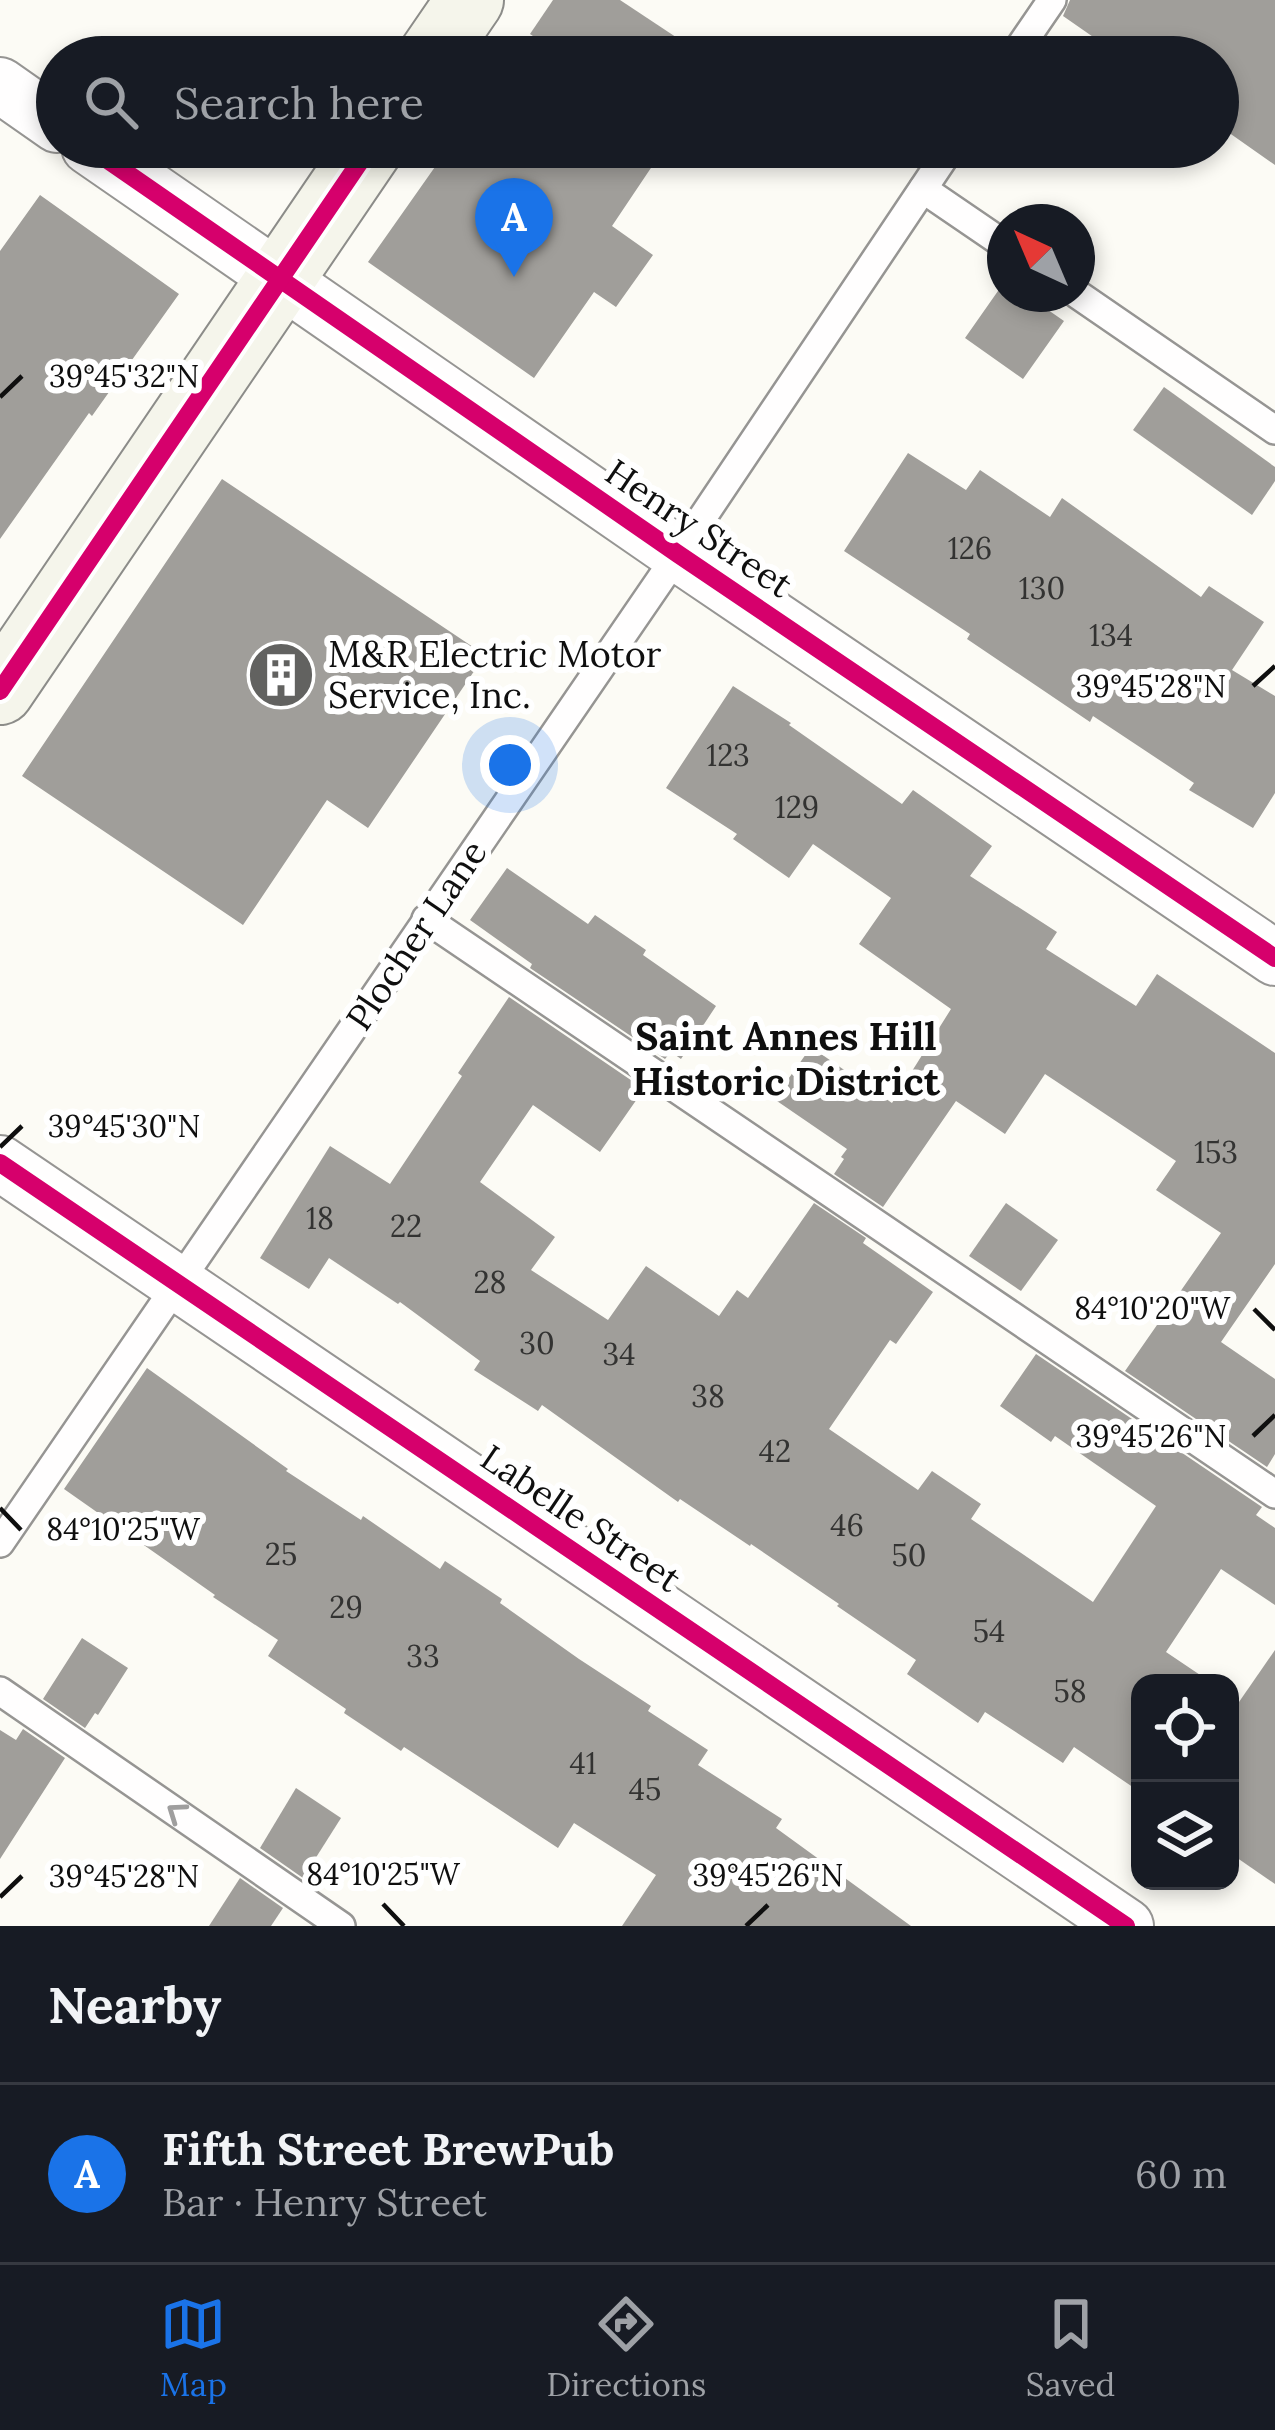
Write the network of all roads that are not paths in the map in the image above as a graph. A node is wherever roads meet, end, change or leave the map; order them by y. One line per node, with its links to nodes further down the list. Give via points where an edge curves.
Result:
1 (470, 0): 3 (main road)
2 (1052, 0): 4 (lane)
3 (445, 36)
4 (1027, 36)
5 (0, 85): 6 (street)
6 (36, 110)
7 (119, 168): 12 (street, Henry Street)
8 (356, 168): 12 (main road)
9 (937, 168): 10 (lane, Plocher Lane)
10 (923, 189): 11 (lane); 15 (lane, Plocher Lane)
11 (987, 233)
12 (280, 280): 15 (street, Henry Street); 16 (main road)
13 (1095, 306): 14 (lane)
14 (1275, 430)
15 (678, 554): 17 (lane, Plocher Lane); 18 (street, Henry Street)
16 (10, 656)
17 (426, 919): 20 (lane, Plocher Lane); 21 (lane)
18 (1275, 958)
19 (0, 1163): 20 (street, Labelle Street)
20 (176, 1284): 22 (lane, Plocher Lane); 25 (street, Labelle Street)
21 (1275, 1494)
22 (0, 1543)
23 (0, 1691): 24 (lane, one-way to 23)
24 (341, 1926)
25 (1126, 1926)

